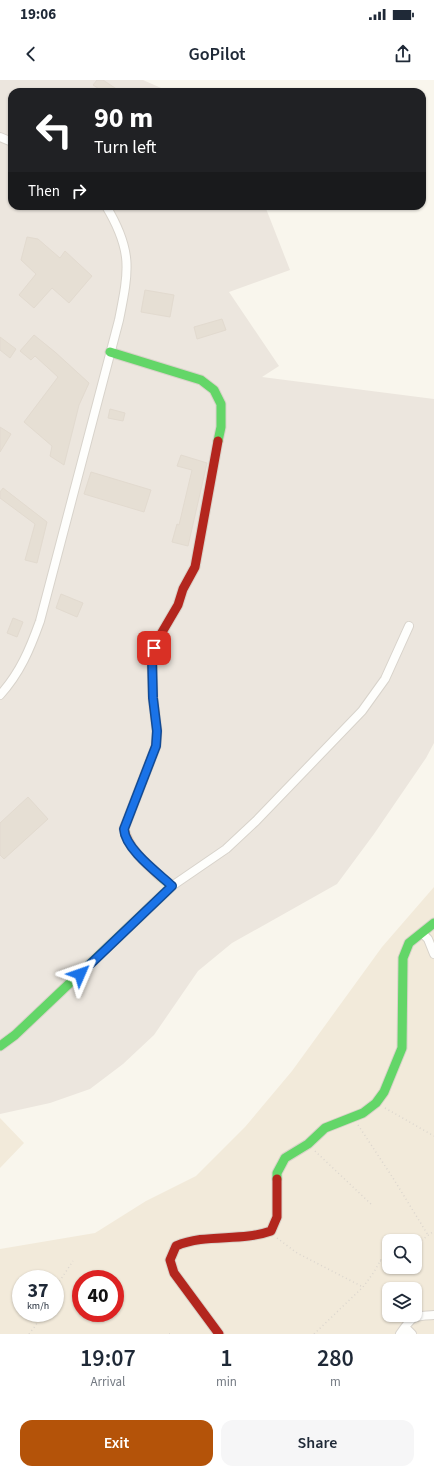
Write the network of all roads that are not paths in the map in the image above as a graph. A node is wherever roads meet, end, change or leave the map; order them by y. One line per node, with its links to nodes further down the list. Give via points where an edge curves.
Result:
1 (108, 210): 2 (street, via 118,226 126,253 128,278)
2 (110, 352): 4 (street, via 40,621 27,656 14,680); 5 (street, via 200,380 214,390 221,404 221,427 197,560 178,605 161,634 152,659 156,746 124,829 124,835 132,848)
3 (409, 626): 5 (street, via 385,678 362,710 226,849)
4 (0, 695)
5 (172, 886): 9 (street, via 15,1035)
6 (434, 923): 7 (street)
7 (422, 933): 8 (street, via 428,939); 12 (street, via 409,943 403,958 402,1048 384,1092 376,1103 363,1113 325,1128 308,1144 285,1158 277,1173 277,1217 271,1231 257,1236 190,1240 176,1246 170,1260 174,1273)
8 (434, 954)
9 (0, 1046)
10 (434, 1314): 11 (street, via 419,1314)
11 (403, 1331): 13 (street)
12 (219, 1334)
13 (412, 1334)

